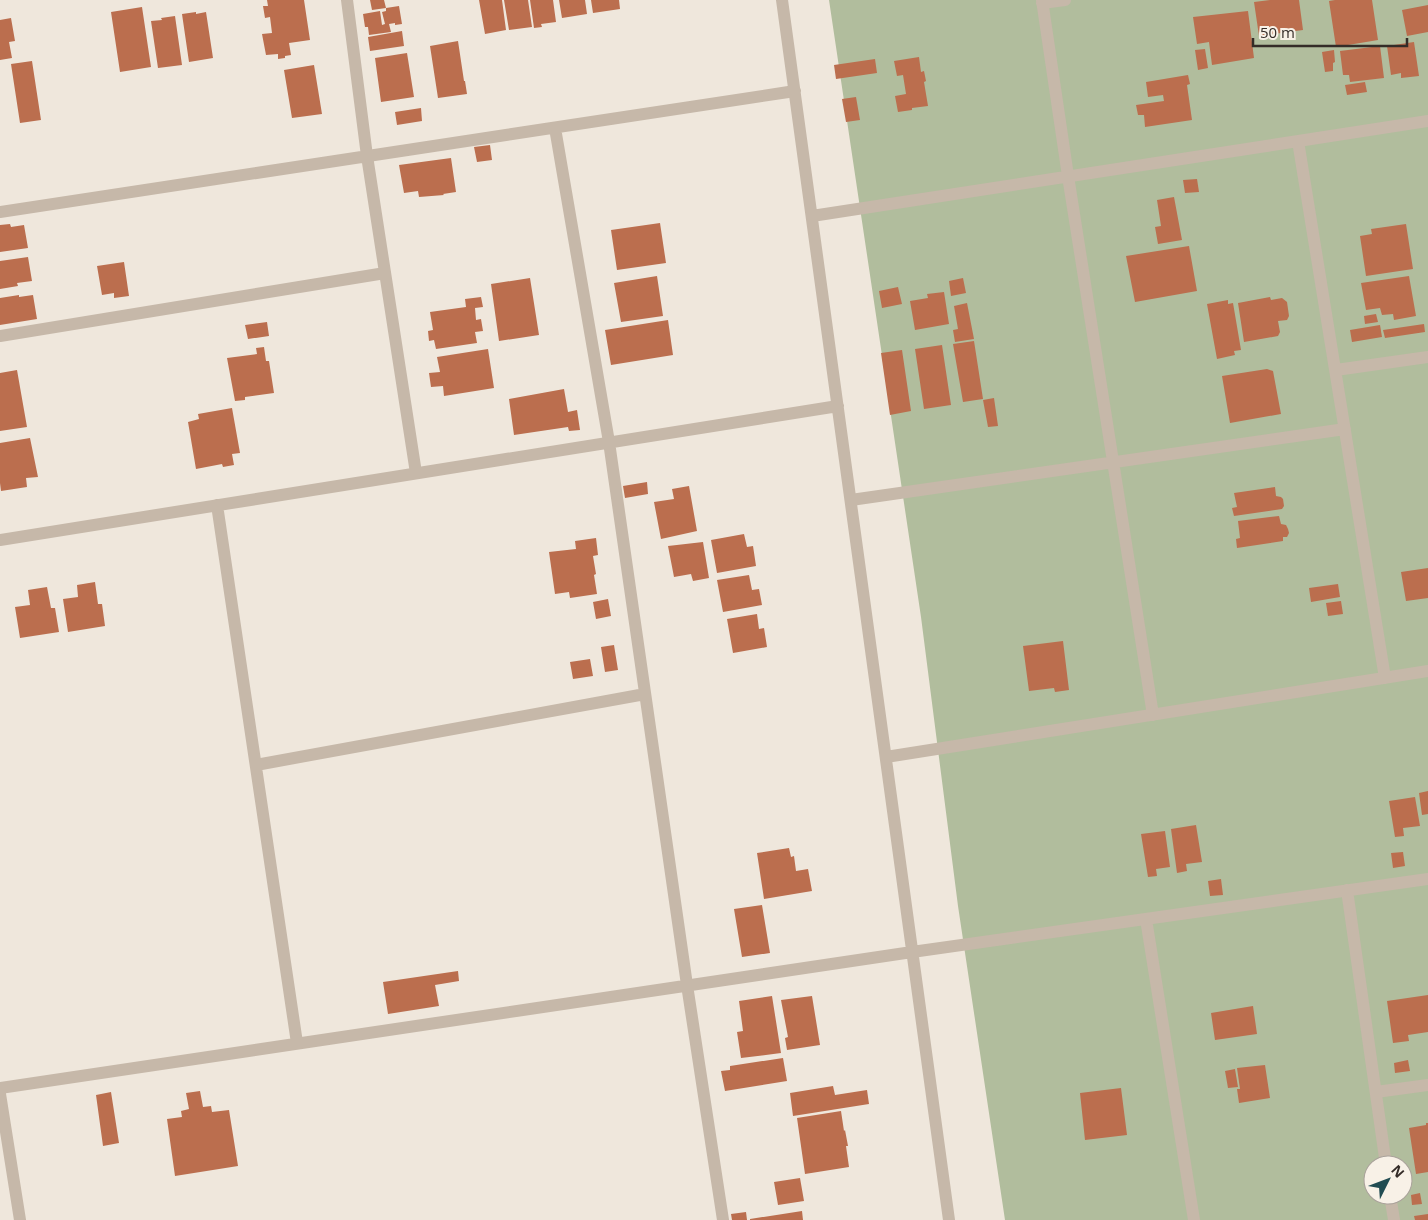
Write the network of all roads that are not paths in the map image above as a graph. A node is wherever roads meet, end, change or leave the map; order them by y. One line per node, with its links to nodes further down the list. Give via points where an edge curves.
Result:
1 (347, 0): 9 (street)
2 (782, 0): 5 (street)
3 (1065, 0): 4 (street)
4 (1042, 2): 10 (street)
5 (795, 91): 7 (street); 12 (street)
6 (1428, 121): 8 (street)
7 (555, 128): 9 (street); 19 (street)
8 (1298, 141): 10 (street); 16 (street)
9 (367, 156): 11 (street); 13 (street)
10 (1068, 176): 12 (street); 20 (street)
11 (0, 212)
12 (812, 216): 17 (street)
13 (385, 273): 14 (street); 21 (street)
14 (0, 336)
15 (1428, 357): 16 (street)
16 (1336, 370): 18 (street)
17 (838, 406): 19 (street); 22 (street)
18 (1345, 429): 20 (street); 26 (street)
19 (609, 442): 21 (street); 27 (street)
20 (1114, 463): 22 (street); 28 (street)
21 (416, 473): 23 (street)
22 (851, 500): 29 (street)
23 (217, 505): 24 (street); 30 (street)
24 (0, 540)
25 (1428, 671): 26 (street)
26 (1385, 678): 28 (street)
27 (645, 694): 30 (street); 35 (street)
28 (1153, 714): 29 (street)
29 (886, 757): 34 (street)
30 (256, 765): 36 (street)
31 (1428, 879): 32 (street)
32 (1347, 890): 33 (street); 39 (street)
33 (1146, 919): 34 (street); 46 (street)
34 (912, 952): 35 (street); 45 (street)
35 (687, 985): 36 (street); 44 (street)
36 (297, 1043): 38 (street)
37 (1428, 1085): 39 (street)
38 (0, 1088)
39 (1376, 1092): 41 (street)
40 (0, 1094): 43 (street)
41 (1385, 1155)
42 (1392, 1205): 47 (street)
43 (20, 1220)
44 (723, 1220)
45 (949, 1220)
46 (1194, 1220)
47 (1394, 1220)

